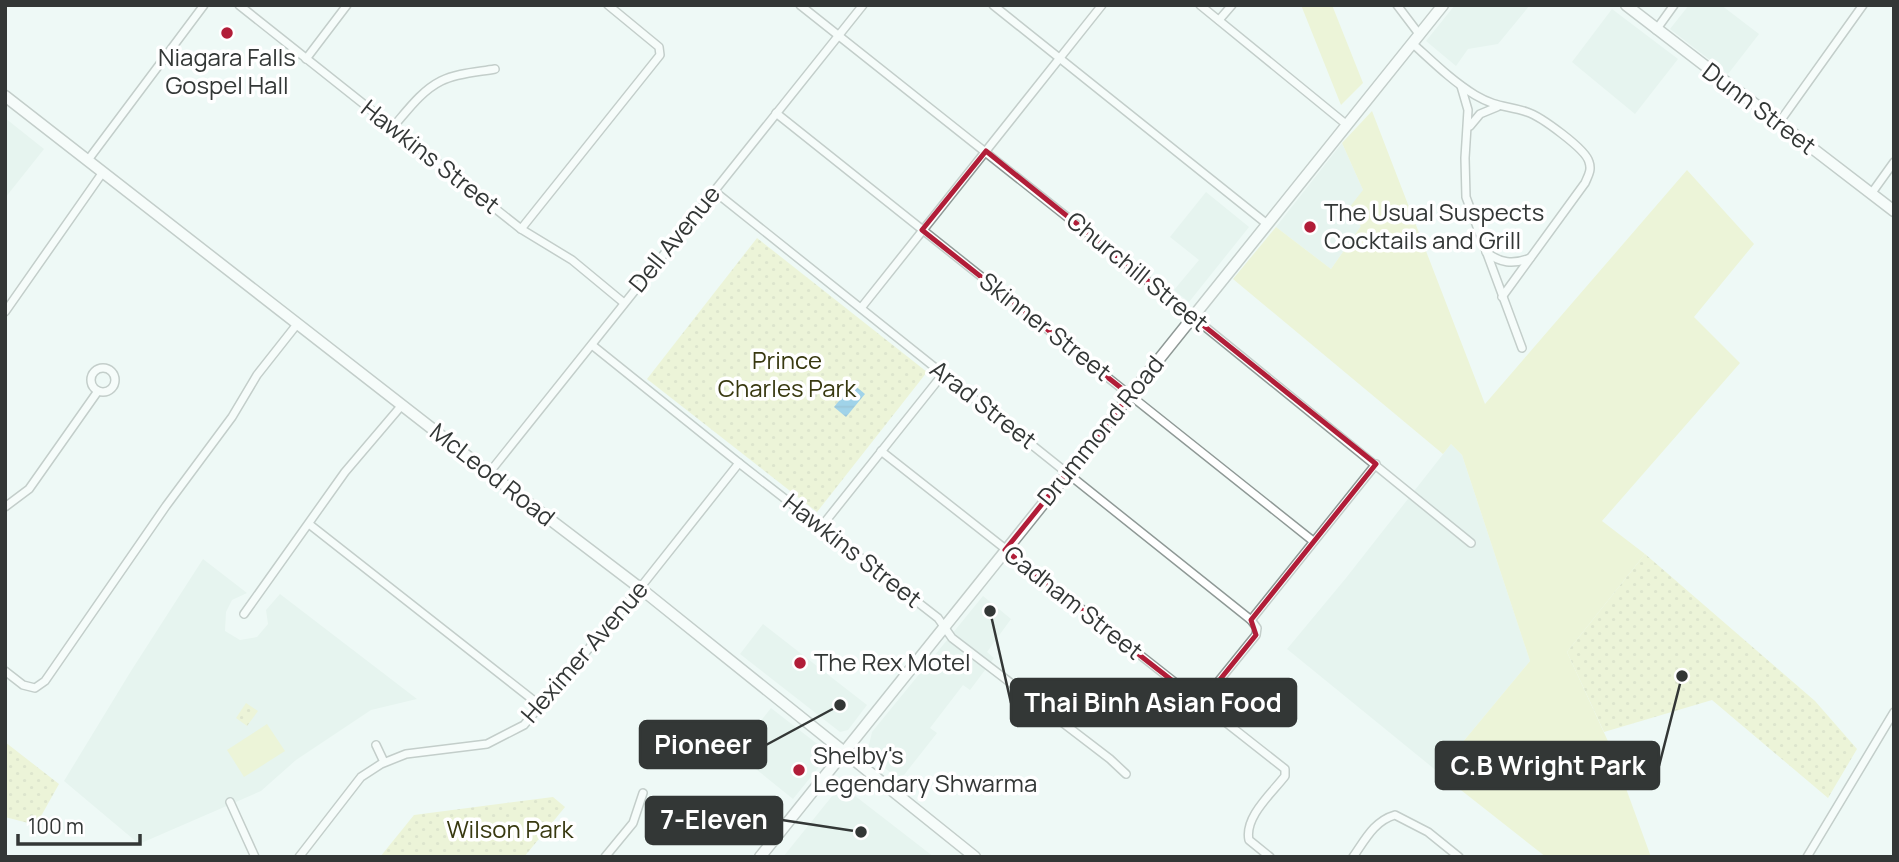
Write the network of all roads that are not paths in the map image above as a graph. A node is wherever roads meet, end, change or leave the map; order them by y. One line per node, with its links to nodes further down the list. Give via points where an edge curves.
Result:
1 (204, 5): 33 (street)
2 (239, 5): 22 (street, Hawkins Street)
3 (346, 5): 22 (street)
4 (608, 5): 40 (street, via 659,47 660,55)
5 (800, 5): 19 (street, Churchill Street)
6 (863, 5): 19 (street, Dell Avenue)
7 (993, 5): 21 (street)
8 (1102, 5): 21 (street)
9 (1200, 5): 16 (street)
10 (1231, 5): 16 (street)
11 (1397, 5): 18 (street)
12 (1443, 5): 18 (main road, Drummond Road)
13 (1626, 5): 17 (main road, Dunn Street)
14 (1674, 5): 17 (street)
15 (1863, 5): 28 (street)
16 (1219, 20): 29 (street)
17 (1656, 30): 28 (main road, Dunn Street)
18 (1419, 34): 20 (main road, Drummond Road)
19 (839, 35): 27 (street, Dell Avenue); 32 (street, Churchill Street)
20 (1412, 43): 24 (street); 29 (main road, Drummond Road)
21 (1060, 58): 32 (street); 39 (street)
22 (306, 59): 30 (street, Hawkins Street)
23 (495, 69): 30 (street, via 439,81)
24 (1461, 85): 26 (street); 31 (street)
25 (5, 96): 33 (main road, McLeod Road)
26 (1497, 107): 31 (street, via 1480,114); 43 (street, via 1542,119 1589,161 1585,183)
27 (776, 113): 36 (street, Dell Avenue); 41 (street, Skinner Street)
28 (1778, 124): 37 (main road, Dunn Street)
29 (1347, 125): 39 (main road, Drummond Road)
30 (393, 127): 40 (street, Hawkins Street)
31 (1468, 130): 42 (street, via 1466,197)
32 (986, 151): 41 (street); 48 (street, Churchill Street)
33 (89, 160): 35 (main road, McLeod Road)
34 (1894, 162): 37 (street)
35 (103, 172): 47 (street); 49 (main road, McLeod Road)
36 (714, 191): 45 (street, Dell Avenue); 46 (street, Arad Street)
37 (1871, 194): 38 (main road, Dunn Street)
38 (1894, 211)
39 (1267, 224): 48 (main road, Drummond Road)
40 (521, 229): 45 (street, Hawkins Street, via 572,260)
41 (922, 230): 46 (street); 54 (street, Skinner Street)
42 (1485, 251): 43 (street, via 1508,263); 44 (street)
43 (1531, 258): 44 (street)
44 (1502, 297): 51 (street)
45 (624, 303): 50 (street, Dell Avenue)
46 (861, 308): 52 (street, Arad Street)
47 (5, 312)
48 (1193, 317): 54 (main road, Drummond Road); 58 (street, Churchill Street)
49 (298, 323): 55 (main road, McLeod Road); 66 (street, via 257,374 232,417)
50 (593, 345): 57 (street, Hawkins Street); 60 (street, Dell Avenue)
51 (1522, 348)
52 (943, 374): 56 (street); 59 (street, Arad Street)
53 (98, 391): 61 (street, via 29,489)
54 (1130, 395): 59 (main road, Drummond Road); 64 (street, Skinner Street)
55 (402, 405): 60 (main road, McLeod Road); 62 (street, via 345,472)
56 (881, 451): 63 (street); 67 (street, Cadham Street)
57 (739, 463): 63 (street, Hawkins Street); 69 (street, Heximer Avenue)
58 (1376, 464): 64 (street); 65 (street, Churchill Street)
59 (1068, 472): 67 (main road, Drummond Road); 71 (street, Arad Street)
60 (489, 473): 69 (main road, McLeod Road)
61 (5, 507)
62 (309, 524): 70 (street); 75 (street)
63 (821, 527): 72 (street, Hawkins Street)
64 (1313, 541): 71 (street)
65 (1471, 543)
66 (137, 549): 68 (street); 73 (street, via 45,681 36,688 23,685)
67 (1005, 550): 72 (main road, Drummond Road); 74 (street, Cadham Street)
68 (144, 555)
69 (640, 588): 75 (street, Heximer Avenue); 78 (main road, McLeod Road)
70 (244, 614)
71 (1251, 620): 74 (street, via 1256,635)
72 (945, 627): 78 (main road, Drummond Road); 80 (street, Hawkins Street, via 952,638)
73 (5, 671)
74 (1201, 703): 88 (street, Cadham Street, via 1285,769 1285,776 1250,821 1247,832 1248,840)
75 (542, 707): 79 (street, Heximer Avenue, via 524,725 487,744 406,754)
76 (1894, 712): 91 (street)
77 (376, 745): 79 (street)
78 (845, 754): 83 (main road, Drummond Road); 87 (main road, McLeod Road)
79 (384, 762): 85 (street, Heximer Avenue, via 361,777)
80 (1126, 774)
81 (643, 793): 86 (street, via 634,823)
82 (230, 802): 84 (street)
83 (763, 856)
84 (255, 857)
85 (299, 857)
86 (605, 857)
87 (975, 857)
88 (1270, 857)
89 (1353, 857): 90 (street, via 1375,826 1395,815 1428,832)
90 (1459, 857)
91 (1807, 857)

